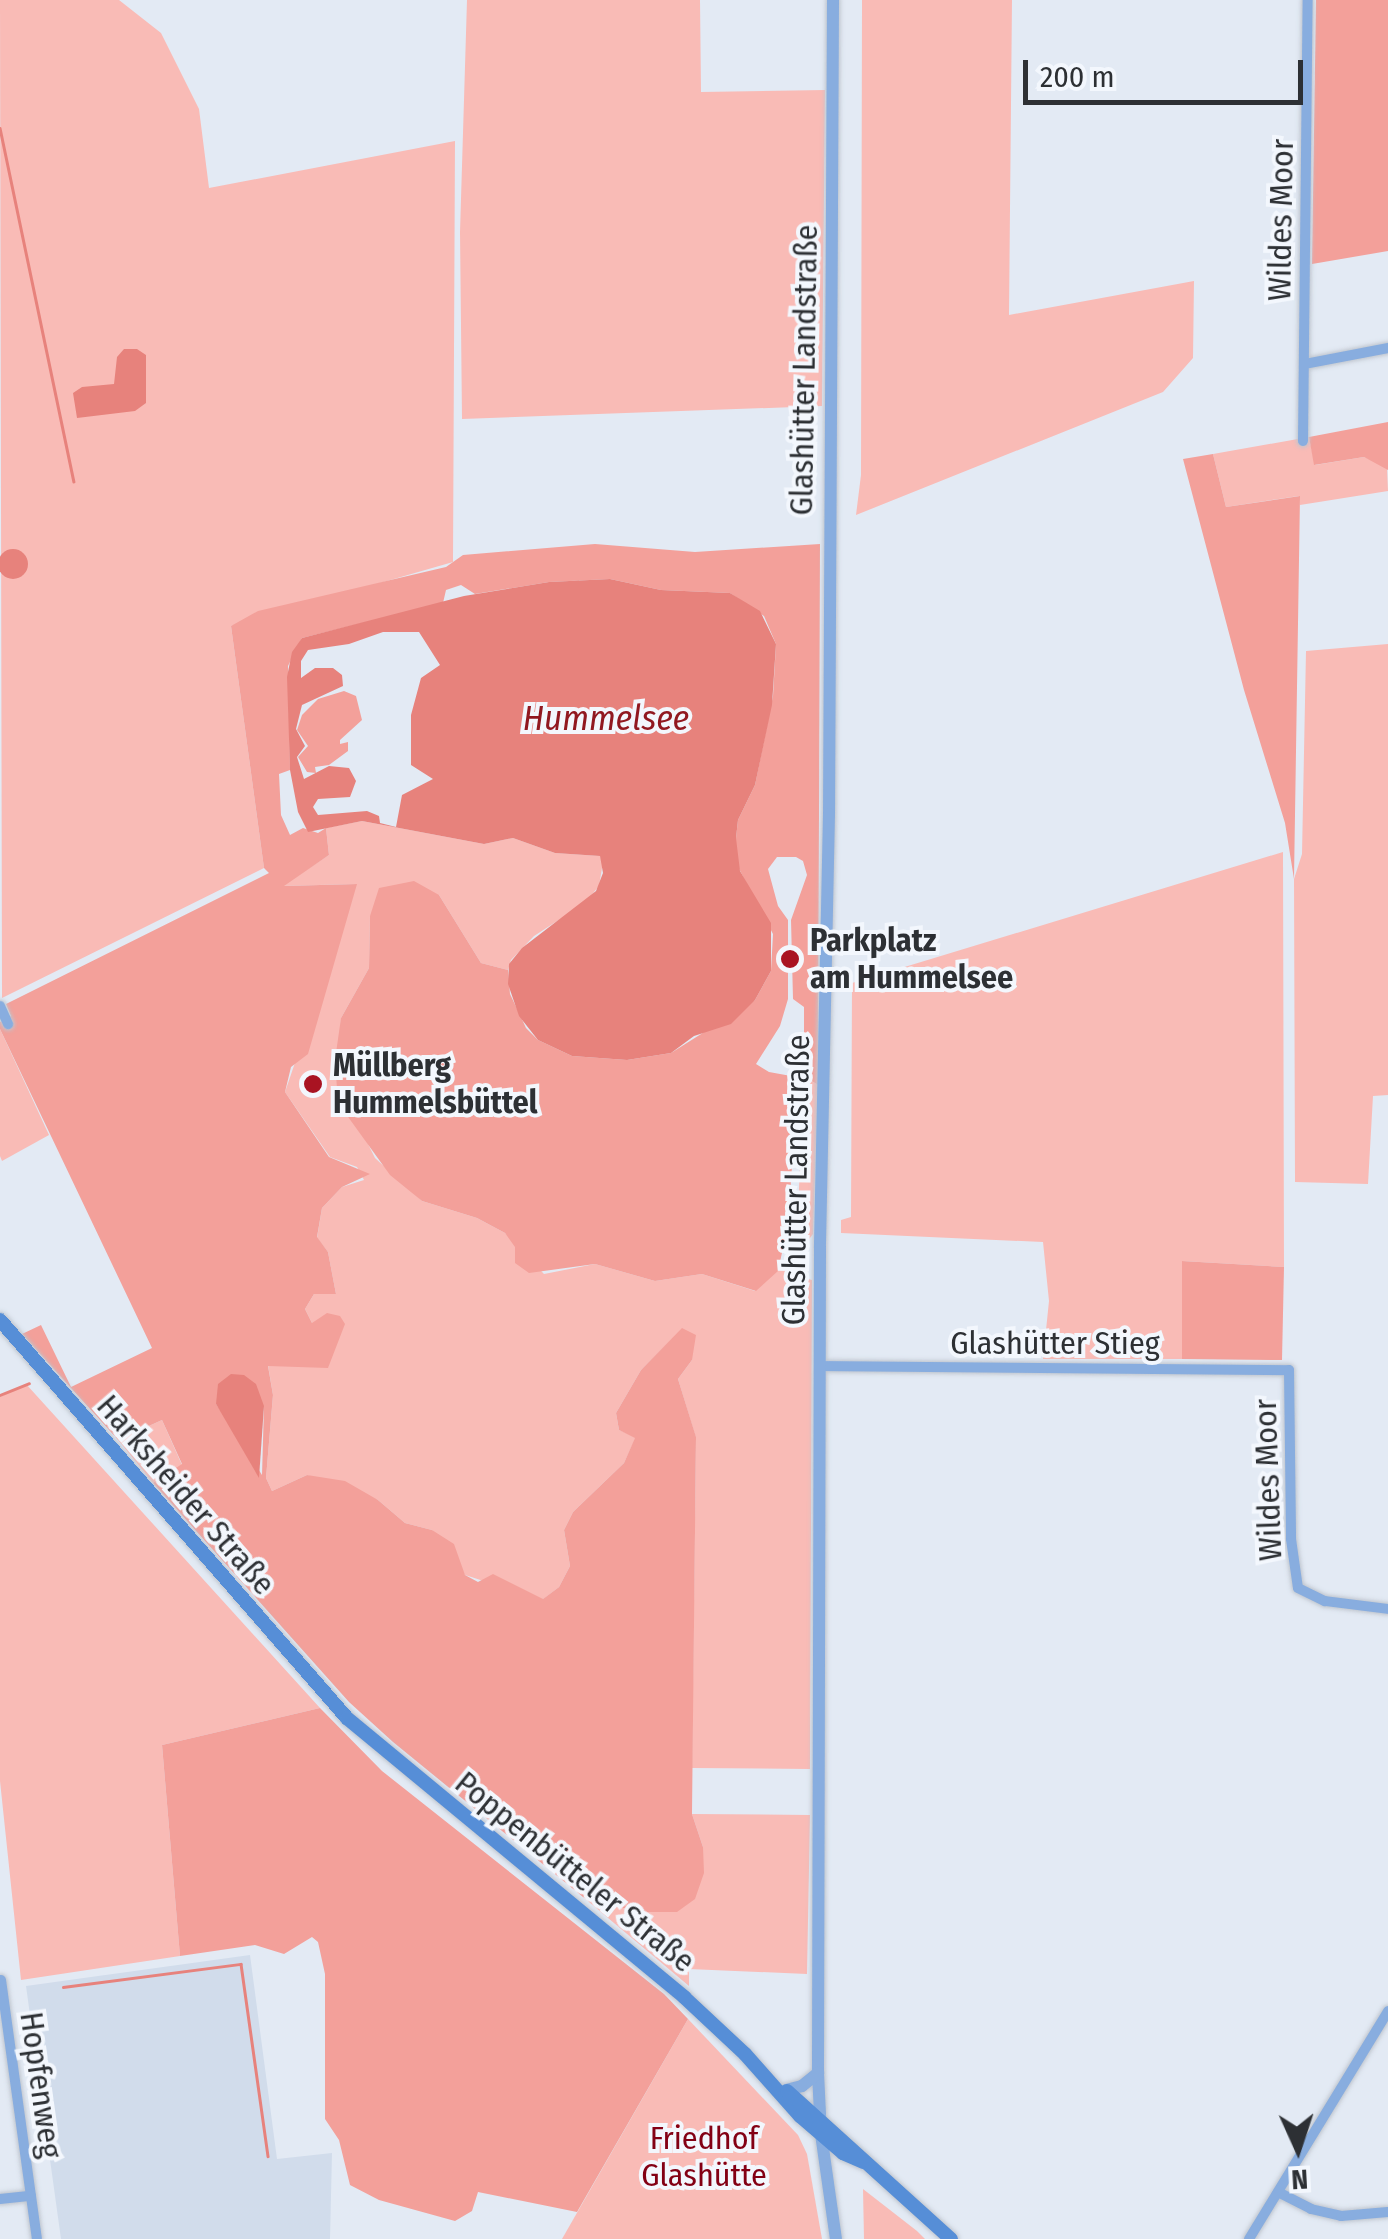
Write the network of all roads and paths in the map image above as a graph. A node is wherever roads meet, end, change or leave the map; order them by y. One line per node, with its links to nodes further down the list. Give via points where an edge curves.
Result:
1 (833, 0): 9 (street, Glashütter Landstraße)
2 (1308, 0): 4 (street, Wildes Moor)
3 (1388, 348): 4 (street)
4 (1304, 364): 5 (street, Wildes Moor)
5 (1303, 440)
6 (0, 1006): 7 (street)
7 (8, 1024)
8 (0, 1320): 12 (main road, Harksheider Straße)
9 (820, 1366): 10 (street, Glashütter Stieg); 15 (street, Glashütter Landstraße)
10 (1290, 1370): 11 (street, Wildes Moor, via 1291,1539 1298,1588 1324,1601)
11 (1388, 1610)
12 (334, 1704): 16 (main road, Poppenbütteler Straße, via 722,2030)
13 (1, 1980): 19 (street, Hopfenweg)
14 (1388, 2012): 18 (street)
15 (818, 2072): 16 (street, via 802,2086); 17 (street, Glashütter Landstraße)
16 (781, 2089): 17 (main road, Poppenbütteler Straße, via 780,2098)
17 (820, 2127): 23 (street, Glashütter Landstraße); 24 (main road, Poppenbütteler Straße)
18 (1278, 2192): 21 (street, via 1341,2216); 25 (street)
19 (31, 2196): 20 (street, Hopfenweg); 22 (street, Hopfenweg)
20 (0, 2199)
21 (1388, 2212)
22 (37, 2239)
23 (836, 2239)
24 (951, 2239)
25 (1249, 2239)

